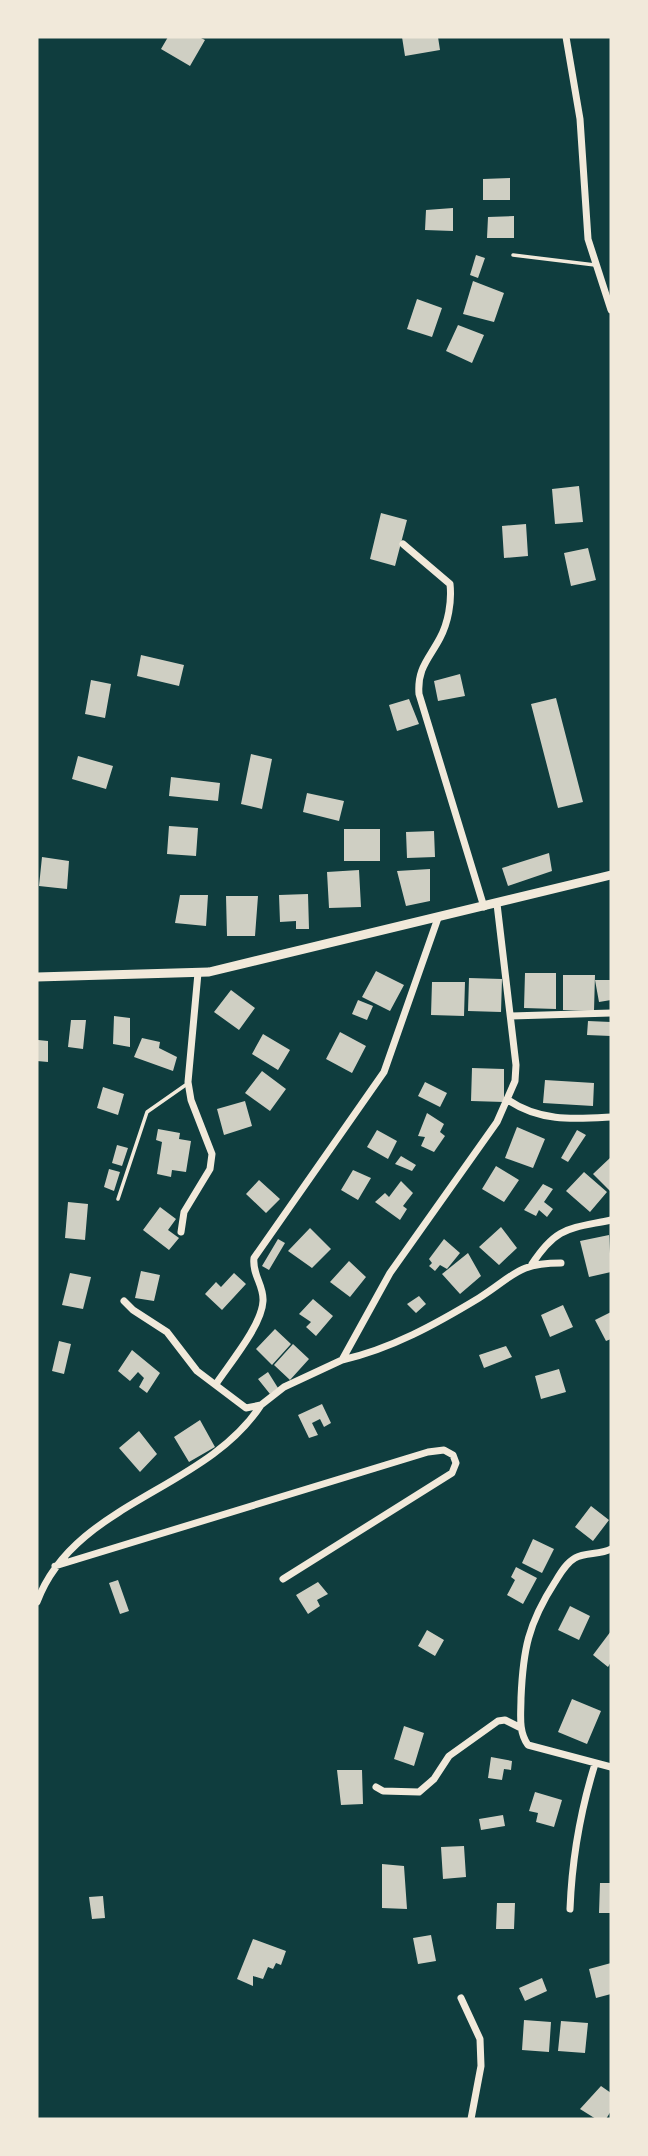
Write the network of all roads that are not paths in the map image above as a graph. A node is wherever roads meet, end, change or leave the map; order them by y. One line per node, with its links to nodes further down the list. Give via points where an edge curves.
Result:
1 (566, 37): 3 (street, via 576,88 584,212)
2 (513, 255): 3 (lane)
3 (594, 265): 4 (street)
4 (611, 310)
5 (403, 544): 8 (street, via 450,584 452,600 441,637 422,664 419,694)
6 (611, 875): 7 (street)
7 (497, 904): 8 (street); 13 (street)
8 (484, 907): 9 (street)
9 (438, 918): 10 (street); 24 (street, via 384,1072 254,1258 252,1271 262,1291 260,1316)
10 (198, 973): 11 (street); 14 (street)
11 (37, 978)
12 (611, 1013): 13 (street)
13 (511, 1016): 15 (street, via 516,1065)
14 (188, 1082): 17 (lane, via 147,1112); 19 (street, via 212,1154 210,1169 184,1212)
15 (508, 1100): 16 (street, via 538,1116); 23 (street, via 476,1155 390,1273)
16 (611, 1117)
17 (118, 1199)
18 (611, 1220): 21 (street, via 566,1229 548,1241)
19 (181, 1231)
20 (561, 1263): 21 (street)
21 (532, 1264): 23 (street, via 422,1330 377,1352)
22 (124, 1301): 24 (street, via 167,1332 197,1371)
23 (342, 1360): 25 (street, via 284,1387)
24 (216, 1384): 25 (street, via 246,1408)
25 (261, 1405): 27 (street, via 244,1430 222,1450 96,1527)
26 (611, 1549): 31 (street, via 576,1557 564,1568 536,1614 522,1664)
27 (55, 1566): 28 (street, via 428,1452 444,1450 453,1455 452,1473); 29 (street)
28 (283, 1579)
29 (39, 1590): 30 (street)
30 (37, 1602)
31 (521, 1728): 32 (street, via 523,1737 536,1749); 34 (street, via 498,1721 449,1756 419,1792)
32 (595, 1764): 33 (street); 35 (street, via 582,1806)
33 (611, 1768)
34 (376, 1787)
35 (570, 1909)
36 (461, 1998): 37 (street, via 480,2039 481,2066)
37 (471, 2119)

